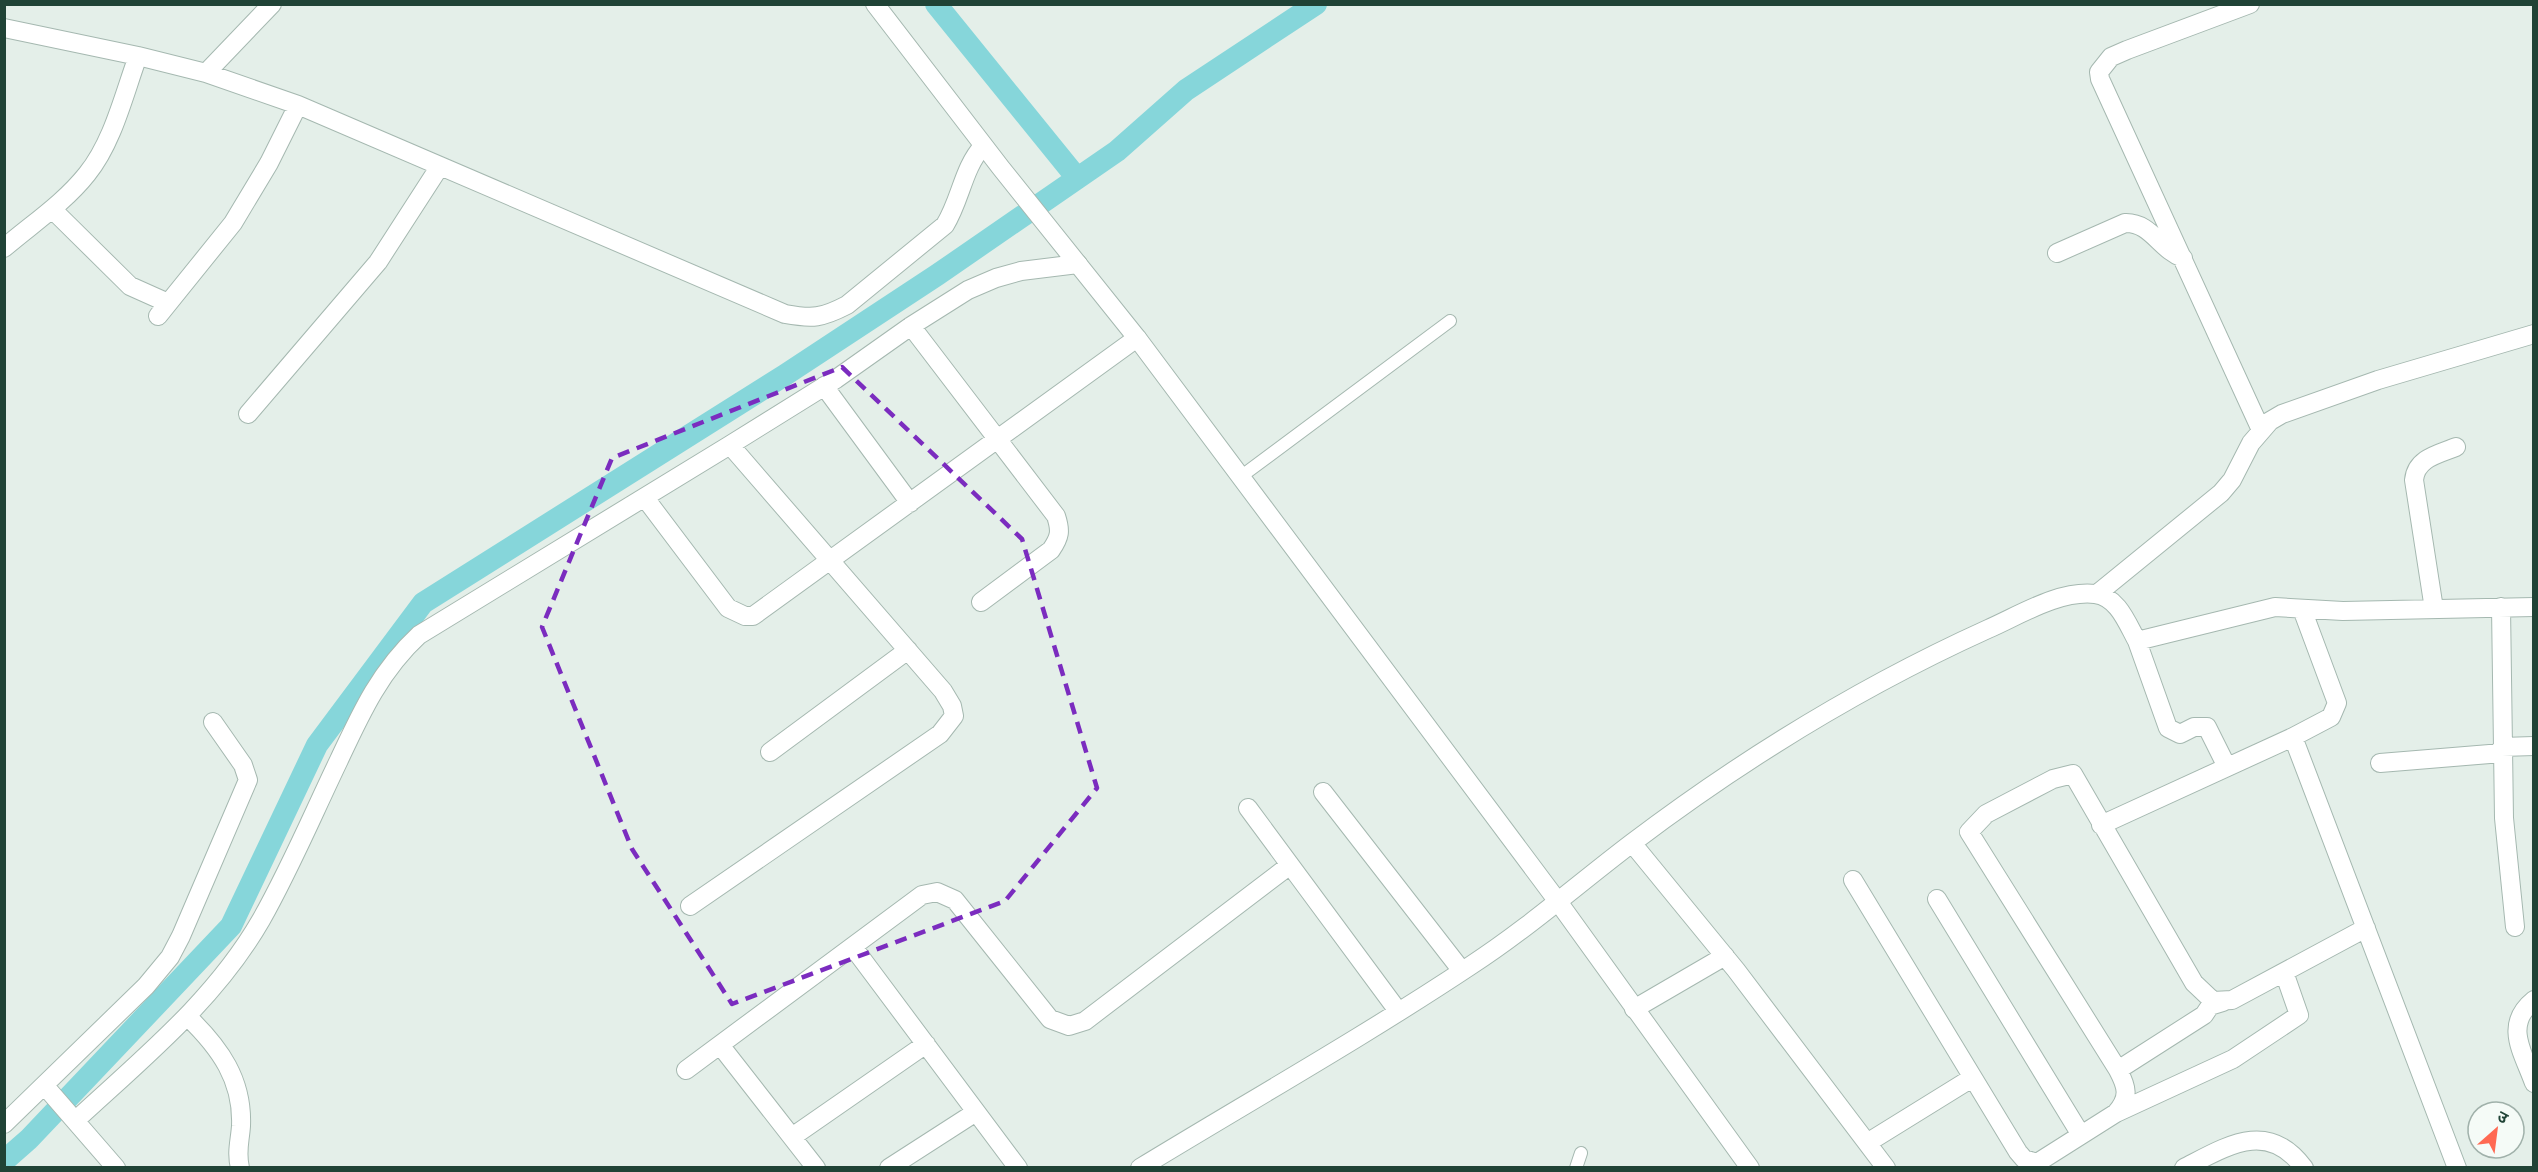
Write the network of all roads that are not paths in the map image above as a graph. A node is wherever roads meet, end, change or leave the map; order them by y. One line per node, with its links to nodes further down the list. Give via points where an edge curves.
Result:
1 (272, 4): 6 (street)
2 (875, 4): 8 (street)
3 (2250, 4): 14 (street, via 2111,57 2099,72)
4 (4, 28): 5 (street)
5 (138, 56): 6 (street); 10 (street, via 112,127 89,173)
6 (206, 73): 7 (street)
7 (298, 105): 9 (street); 10 (street, via 245,204 163,309 130,286)
8 (983, 146): 9 (street, via 974,157 945,225 847,305 812,319 785,314); 13 (street)
9 (440, 166): 20 (street, via 378,262)
10 (52, 209): 11 (street)
11 (4, 248)
12 (2057, 253): 14 (street, via 2133,223)
13 (1073, 257): 16 (street, via 996,278 968,290); 18 (street)
14 (2183, 258): 21 (street)
15 (1450, 321): 25 (lane)
16 (911, 326): 19 (street); 22 (street)
17 (2534, 334): 21 (street, via 2367,384 2282,414)
18 (1137, 338): 22 (street); 25 (street)
19 (824, 386): 23 (street); 27 (street)
20 (248, 414)
21 (2261, 430): 29 (street, via 2221,493)
22 (997, 439): 27 (street); 30 (street, via 1056,516 1060,529 1051,550)
23 (730, 445): 26 (street); 28 (street)
24 (2456, 447): 34 (street, via 2418,466 2414,480)
25 (1239, 478): 51 (street)
26 (645, 498): 28 (street, via 728,608 737,614 753,616 762,611); 63 (street, via 451,614 418,635 395,657 356,724 260,921)
27 (910, 503): 28 (street)
28 (831, 561): 36 (street)
29 (2097, 594): 35 (street, via 2115,603); 47 (street, via 2049,602 1914,663 1820,715)
30 (981, 602)
31 (2534, 607): 32 (street)
32 (2501, 608): 34 (street); 40 (street)
33 (2302, 609): 34 (street); 35 (street, via 2275,607); 38 (street, via 2337,703 2331,717)
34 (2434, 609)
35 (2137, 641): 43 (street, via 2168,728 2180,734 2194,727 2207,727)
36 (908, 650): 41 (street); 52 (street, via 952,706 954,716 948,726)
37 (213, 722): 70 (street, via 243,765 248,780 181,936 170,957 146,986)
38 (2293, 736): 43 (street); 54 (street)
39 (2534, 746): 40 (street)
40 (2502, 750): 42 (street); 53 (street, via 2506,860)
41 (770, 752)
42 (2380, 763)
43 (2228, 767): 46 (street)
44 (1323, 792): 57 (street)
45 (1248, 808): 48 (street)
46 (2101, 825): 60 (street, via 2194,983 2213,1001); 67 (street, via 2073,774 2053,779 1986,814 1969,832)
47 (1632, 843): 51 (street); 56 (street)
48 (1290, 865): 55 (street, via 1078,1025 1050,1019 955,900 945,894 922,895); 62 (street)
49 (1853, 880): 68 (street)
50 (1937, 900): 75 (street)
51 (1558, 903): 57 (street); 61 (street)
52 (690, 906)
53 (2515, 927)
54 (2366, 928): 58 (street); 91 (street)
55 (853, 947): 64 (street); 65 (street)
56 (1725, 956): 61 (street); 77 (street)
57 (1462, 971): 62 (street)
58 (2284, 972): 60 (street); 72 (street, via 2299,1015 2233,1059)
59 (2534, 1000): 69 (street, via 2516,1021 2516,1033)
60 (2223, 1002): 67 (street, via 2210,1006 2204,1015)
61 (1634, 1009): 87 (street)
62 (1398, 1011): 85 (street)
63 (188, 1017): 73 (street); 81 (street, via 209,1037 239,1089)
64 (927, 1044): 71 (street); 76 (street)
65 (720, 1045): 66 (street); 76 (street)
66 (686, 1070)
67 (2118, 1070): 72 (street, via 2128,1094)
68 (1972, 1078): 77 (street); 79 (street)
69 (2534, 1083)
70 (48, 1089): 73 (street); 74 (street)
71 (976, 1112): 83 (street); 84 (street)
72 (2116, 1113): 75 (street)
73 (72, 1115): 80 (street)
74 (4, 1124)
75 (2081, 1136): 79 (street)
76 (792, 1137): 82 (street)
77 (1867, 1143): 88 (street)
78 (1581, 1153): 86 (lane)
79 (2028, 1165)
80 (116, 1167)
81 (240, 1167)
82 (816, 1167)
83 (889, 1167)
84 (1018, 1167)
85 (1140, 1167)
86 (1576, 1167)
87 (1750, 1167)
88 (1886, 1167)
89 (2184, 1167): 90 (street, via 2254,1139 2285,1147)
90 (2304, 1167)
91 (2457, 1167)

